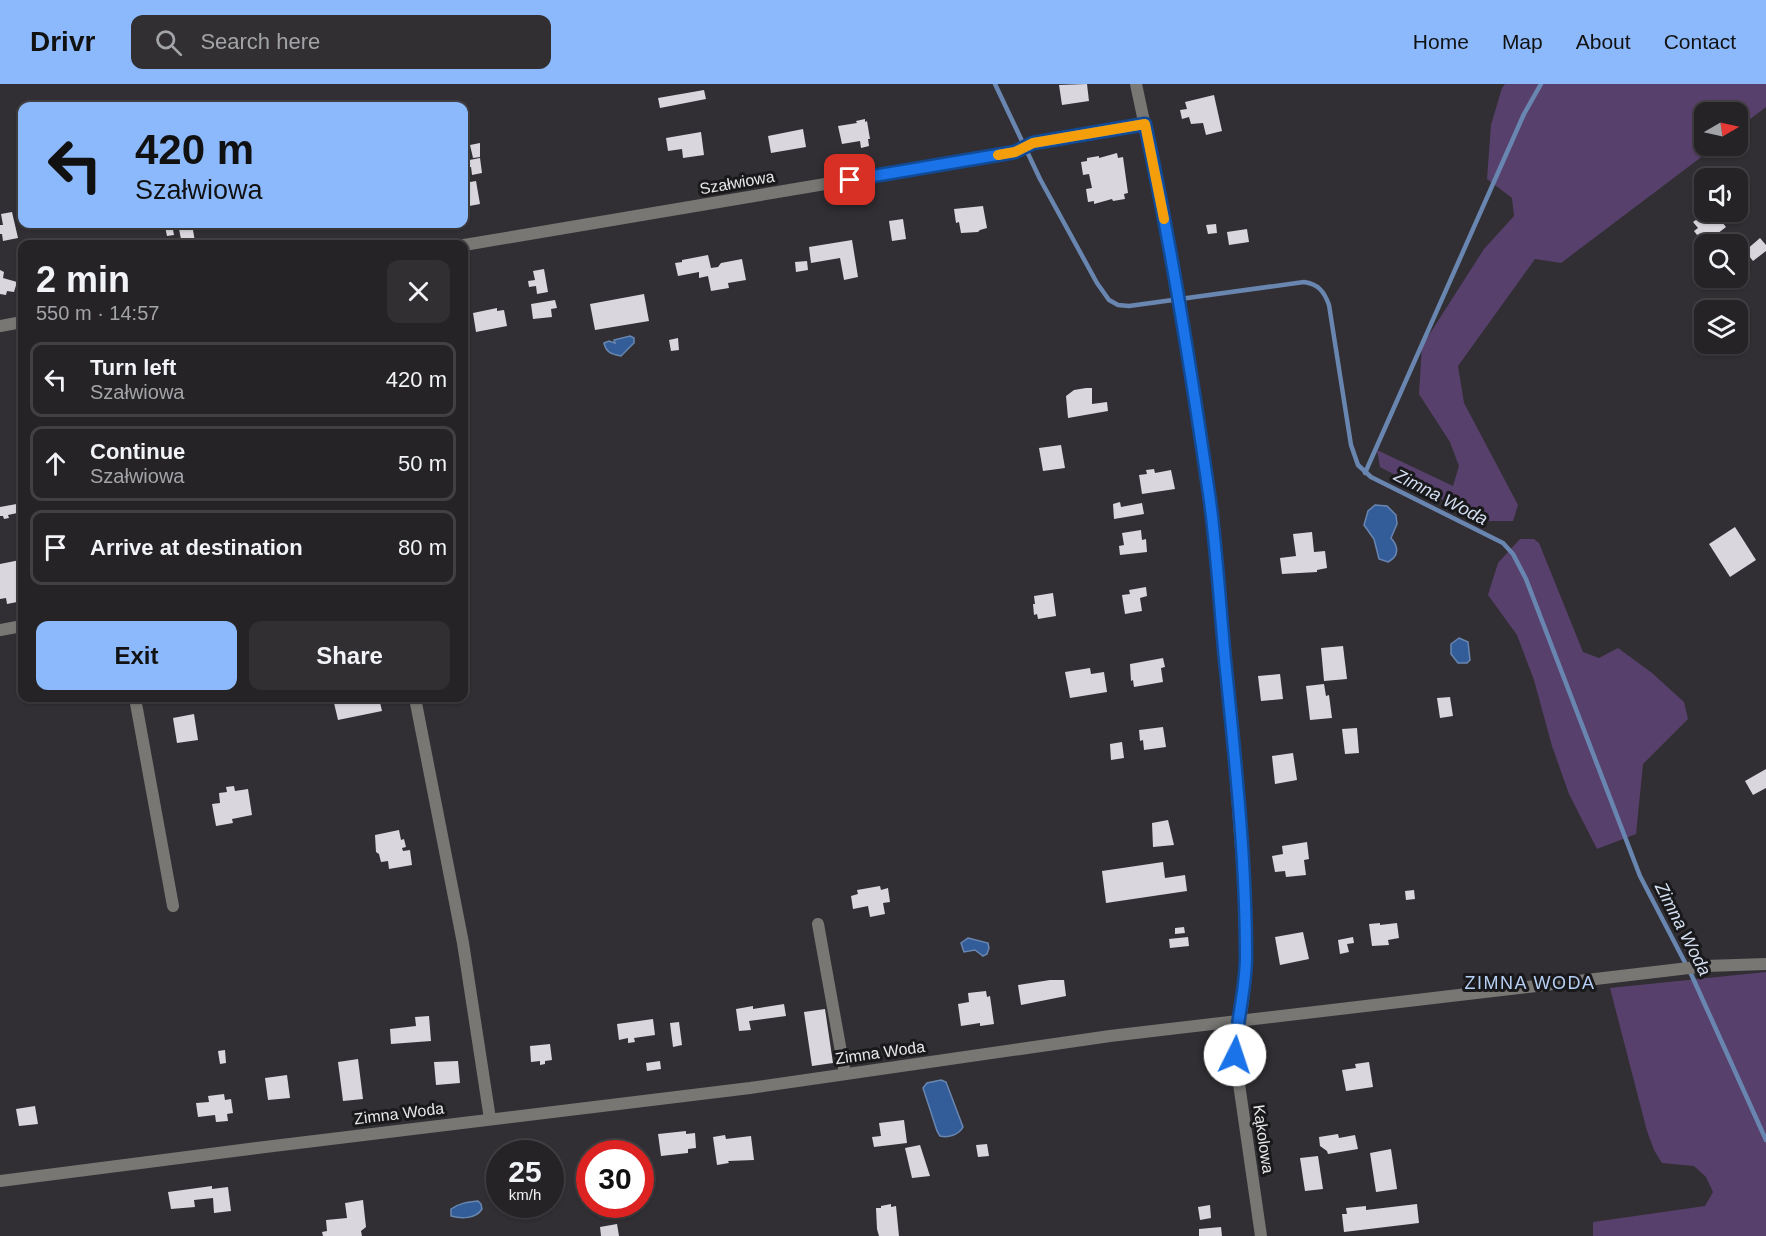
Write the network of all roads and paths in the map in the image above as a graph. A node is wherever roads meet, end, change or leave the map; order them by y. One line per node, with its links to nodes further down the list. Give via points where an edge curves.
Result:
1 (1136, 84): 2 (street, Kąkolowa)
2 (1145, 124): 3 (street, Szałwiowa, via 1033,143 1015,152); 13 (street, Kąkolowa, via 1178,290 1210,503 1244,888 1246,953)
3 (468, 244)
4 (18, 323): 5 (street)
5 (0, 326)
6 (18, 627): 7 (street)
7 (0, 630)
8 (136, 702): 10 (street)
9 (416, 702): 15 (street, via 463,943)
10 (173, 906)
11 (818, 924): 14 (street)
12 (1766, 964): 13 (street, Zimna Woda, via 1706,966)
13 (1238, 1023): 14 (street, Zimna Woda, via 1110,1036); 17 (street, Kąkolowa, via 1236,1063)
14 (845, 1074): 15 (street, Zimna Woda)
15 (490, 1119): 16 (street, Zimna Woda)
16 (0, 1181)
17 (1261, 1236)

